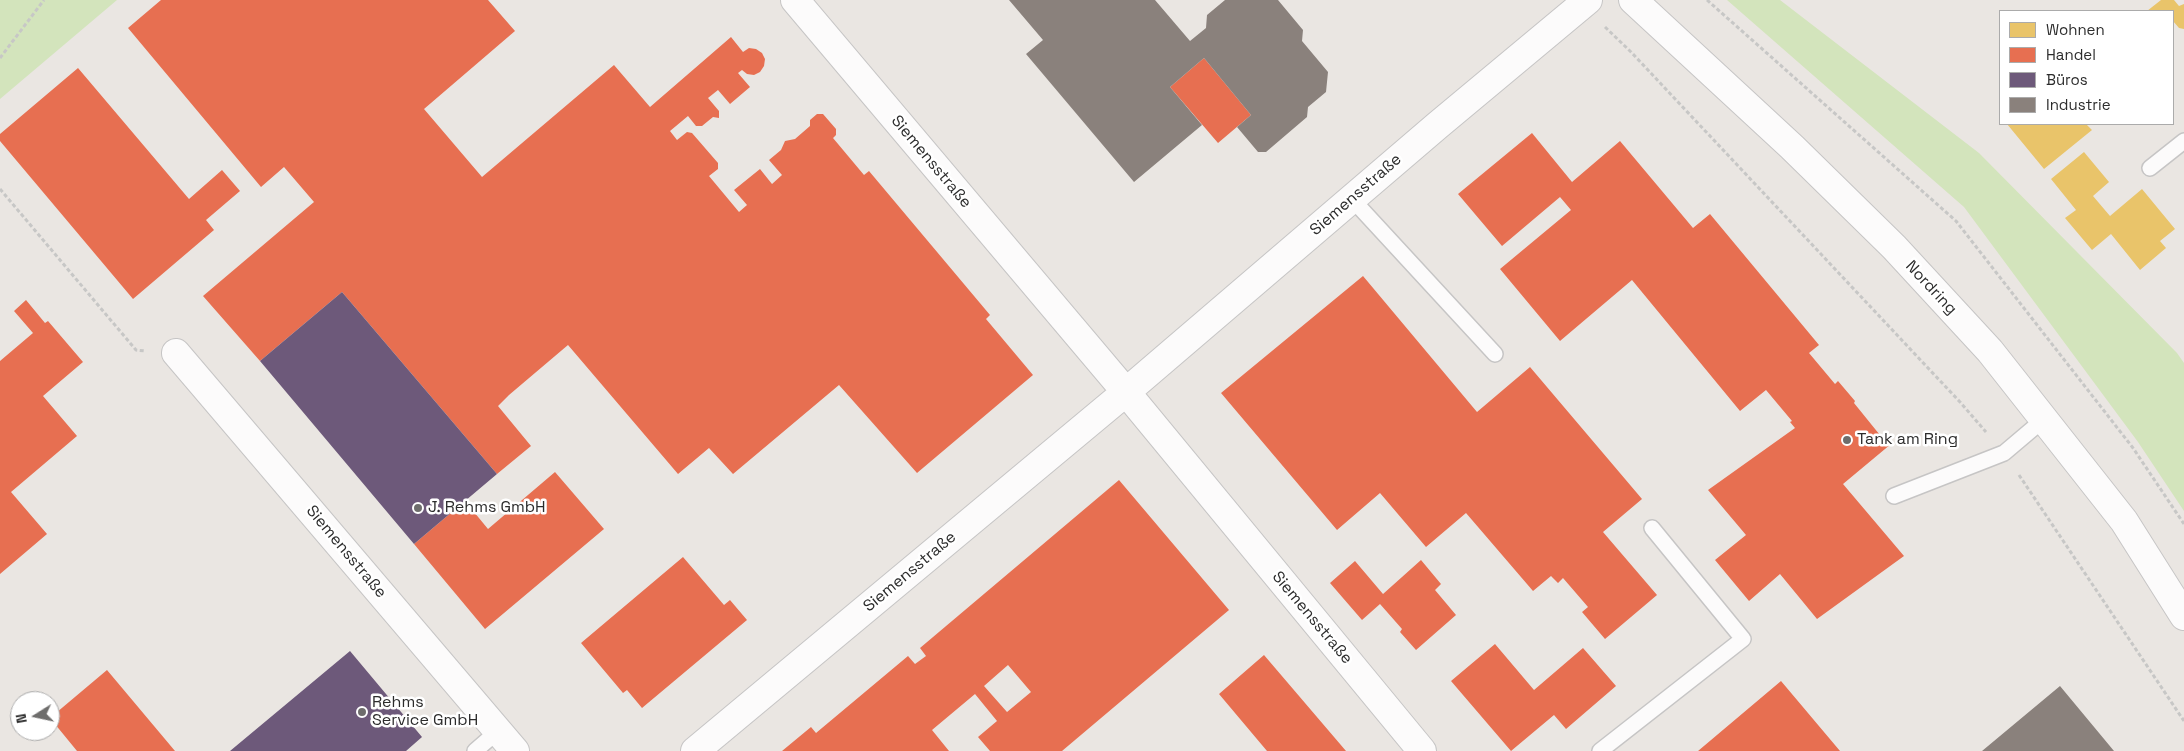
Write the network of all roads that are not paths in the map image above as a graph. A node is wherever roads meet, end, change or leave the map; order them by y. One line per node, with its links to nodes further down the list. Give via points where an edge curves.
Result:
1 (795, 0): 9 (street, Siemensstraße)
2 (1633, 0): 10 (street, Nordring, via 1792,147 1894,247 1990,351)
3 (1585, 3): 6 (street, Siemensstraße)
4 (2184, 141): 5 (lane)
5 (2150, 168)
6 (1352, 199): 8 (lane); 9 (street, Siemensstraße)
7 (176, 353): 14 (street, Siemensstraße)
8 (1495, 354)
9 (1126, 392): 16 (street, Siemensstraße); 17 (street, Siemensstraße)
10 (2043, 420): 11 (lane, via 2004,453); 13 (street, Nordring, via 2124,521)
11 (1894, 496)
12 (1652, 528): 18 (lane, via 1743,638)
13 (2184, 616)
14 (507, 741): 15 (lane)
15 (474, 751)
16 (695, 751)
17 (1422, 751)
18 (1600, 751)

